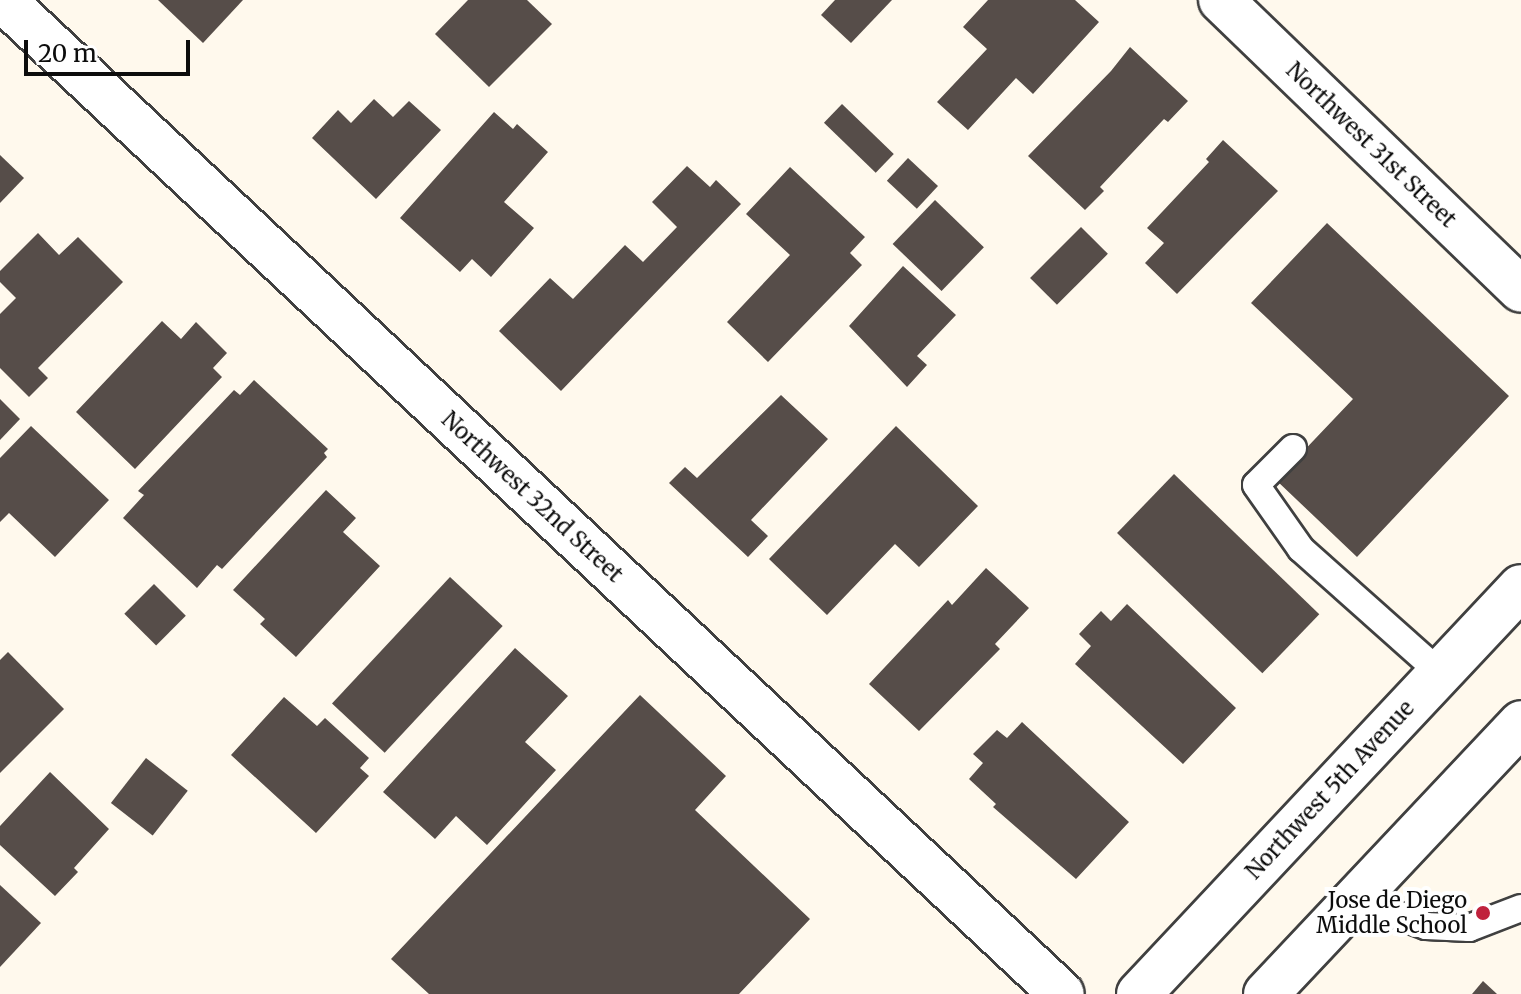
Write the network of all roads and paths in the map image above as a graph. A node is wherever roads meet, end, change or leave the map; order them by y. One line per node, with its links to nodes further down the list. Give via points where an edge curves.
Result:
1 (3, 0): 10 (street, Northwest 32nd Street)
2 (1221, 0): 3 (street, Northwest 31st Street)
3 (1521, 290)
4 (1293, 448): 6 (lane, via 1256,485 1301,549)
5 (1521, 587): 6 (street, Northwest 5th Avenue)
6 (1440, 673): 11 (street, Northwest 5th Avenue)
7 (1521, 723): 8 (street)
8 (1355, 899): 9 (lane, via 1426,926 1469,928); 12 (street)
9 (1521, 908)
10 (1062, 994)
11 (1139, 994)
12 (1266, 994)

